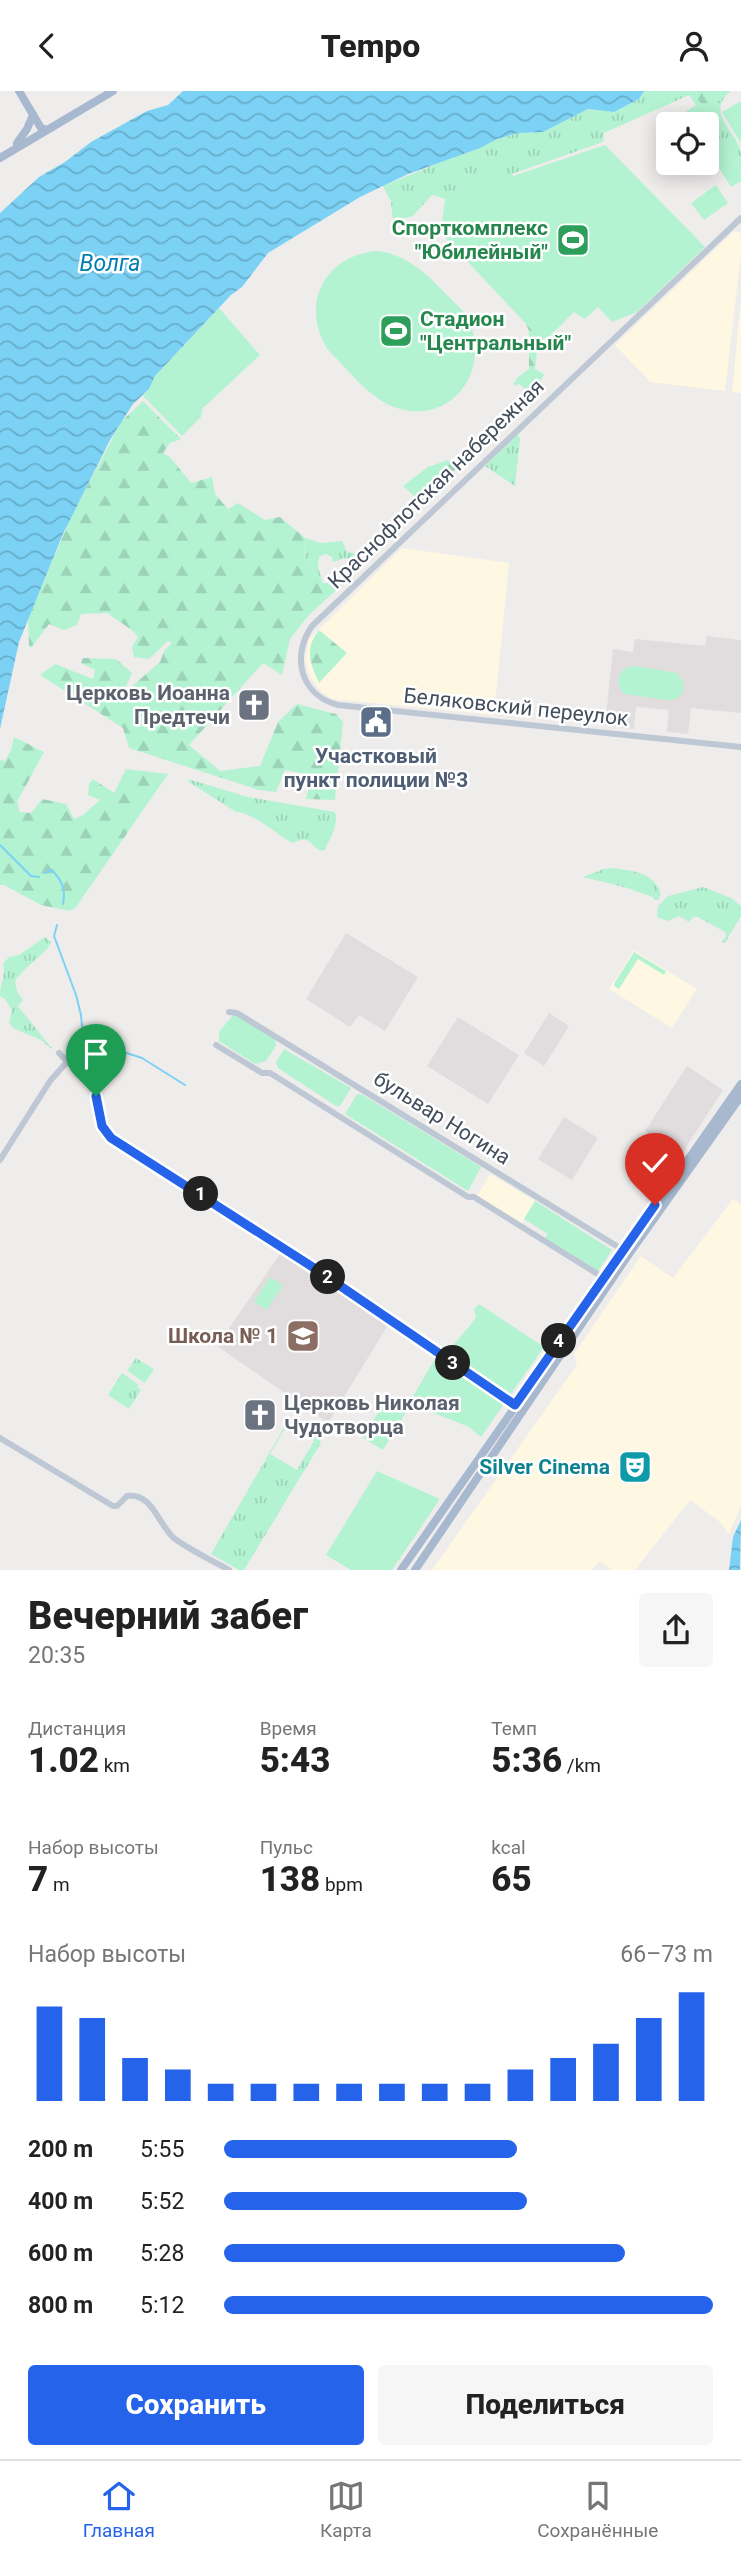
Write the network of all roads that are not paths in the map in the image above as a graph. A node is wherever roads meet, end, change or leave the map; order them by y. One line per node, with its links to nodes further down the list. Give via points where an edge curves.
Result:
1 (21, 91): 4 (main road); 5 (main road)
2 (104, 91): 5 (main road)
3 (113, 91): 5 (main road)
4 (33, 115): 5 (main road); 6 (main road)
5 (44, 128): 6 (main road); 7 (main road)
6 (17, 143): 7 (main road)
7 (0, 155)
8 (741, 218): 9 (street, Краснофлотская набережная, via 312,626 301,649)
9 (302, 673): 10 (street, Беляковский переулок, via 316,695 338,705)
10 (741, 747)
11 (233, 1012): 18 (street, бульвар Ногина)
12 (216, 1045): 19 (street, via 262,1073 270,1073)
13 (59, 1053): 14 (street)
14 (67, 1062): 17 (street); 20 (street, via 93,1091 102,1126 111,1138)
15 (741, 1084): 18 (main road)
16 (741, 1097): 18 (main road)
17 (0, 1160)
18 (626, 1252): 19 (main road); 21 (main road)
19 (604, 1278): 20 (main road)
20 (515, 1405): 21 (main road); 23 (main road)
21 (520, 1413): 25 (main road)
22 (0, 1438): 24 (street, via 113,1506 127,1496 136,1496 157,1512 175,1539)
23 (403, 1569)
24 (229, 1570)
25 (415, 1570)

